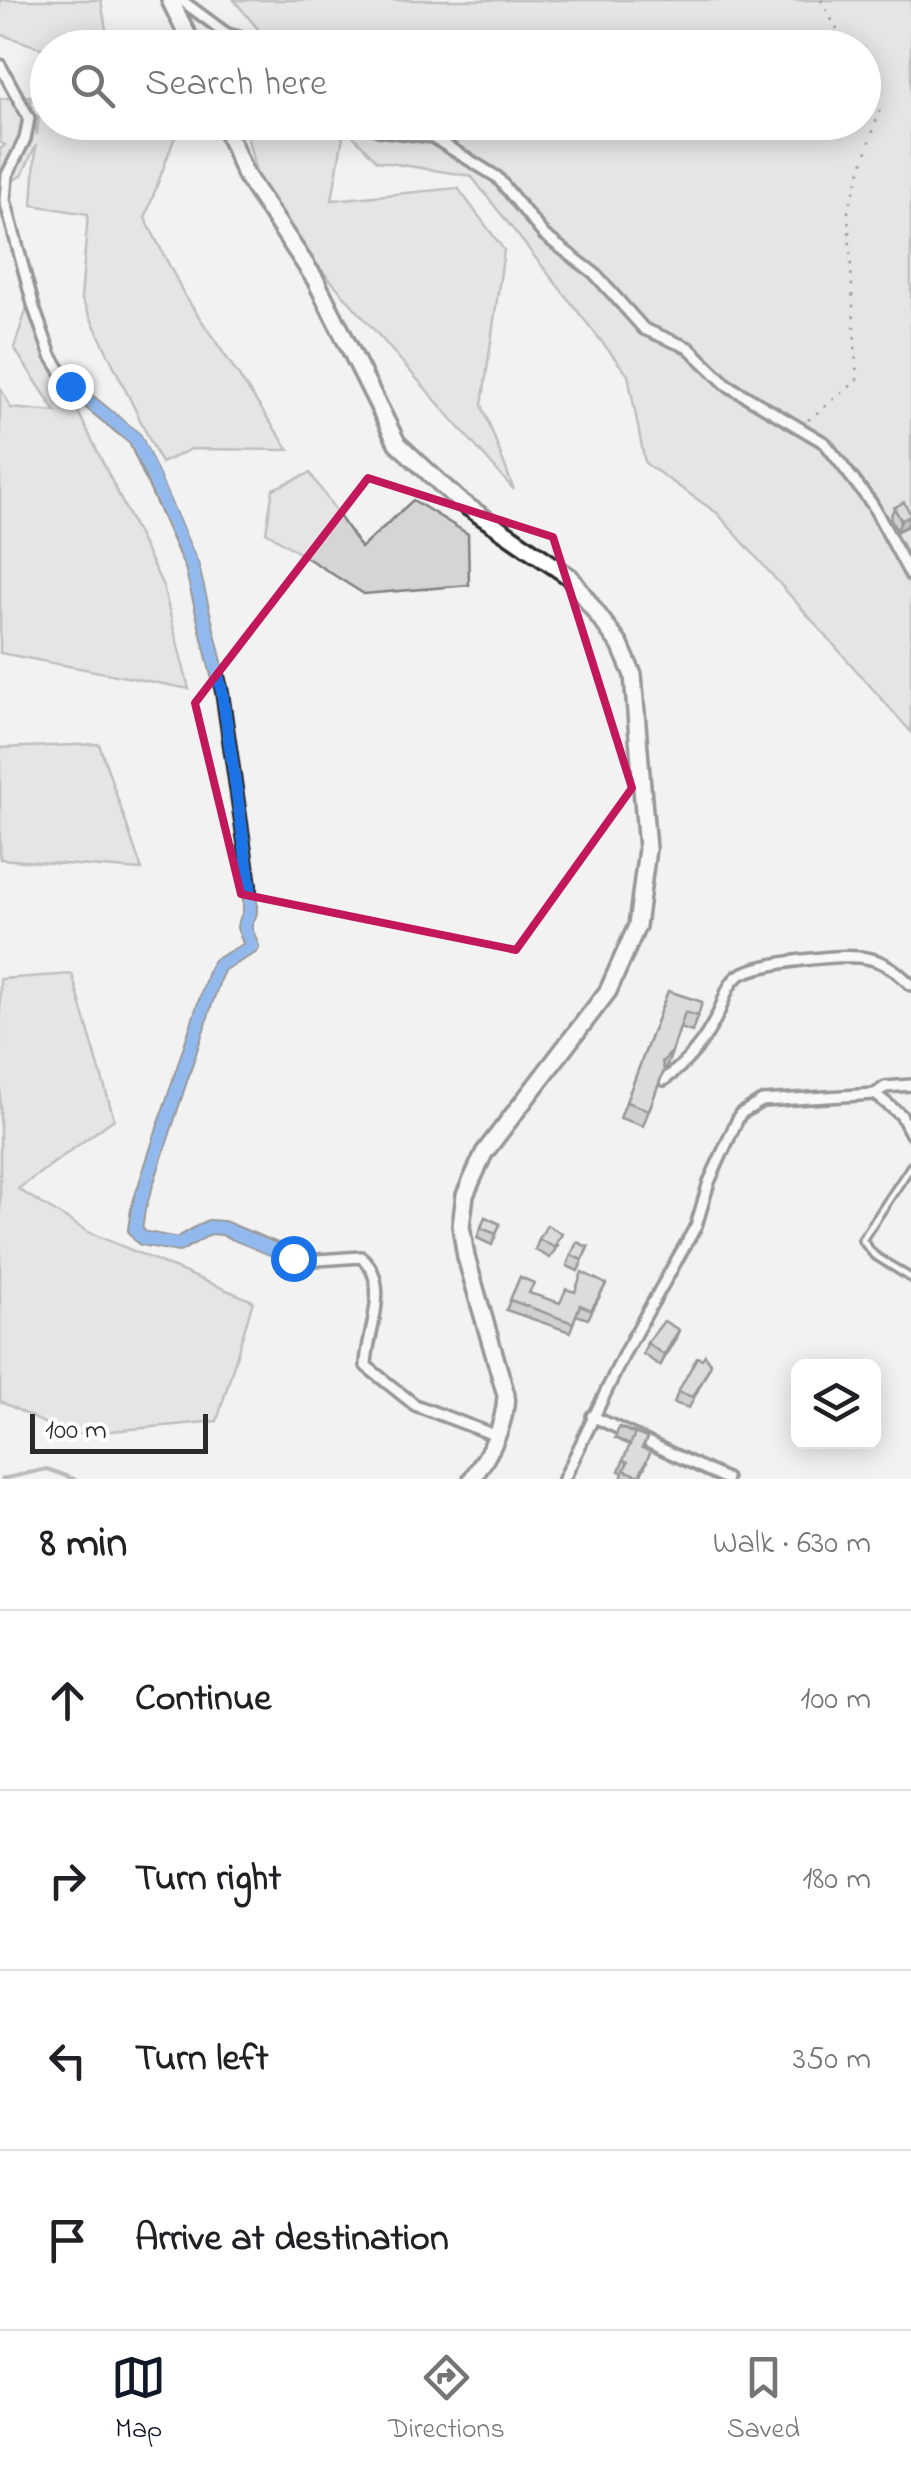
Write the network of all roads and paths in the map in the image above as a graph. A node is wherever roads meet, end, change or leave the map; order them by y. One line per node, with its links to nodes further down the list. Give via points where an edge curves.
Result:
1 (170, 0): 4 (main road)
2 (182, 0): 5 (street)
3 (820, 0): 6 (path)
4 (185, 30)
5 (222, 30)
6 (837, 30)
7 (0, 65): 21 (street, via 29,118 4,200 34,308 70,386 136,439 192,566 222,692 250,884 244,926 252,947 219,965 214,976 135,1230 142,1238 178,1245 209,1227 223,1228 293,1258 361,1257 374,1275 375,1293 366,1366 415,1404)
8 (231, 140): 21 (main road, via 245,174 316,279 397,443 458,500 570,577 614,634 633,675 647,850 637,926 608,991 484,1152 465,1194 460,1226 466,1257 506,1395)
9 (437, 140): 11 (street, via 497,177 544,236 594,272 644,329 689,348 727,385)
10 (870, 140): 11 (path, via 848,211 858,381)
11 (799, 427): 12 (street, via 825,444 872,504)
12 (911, 576)
13 (911, 986): 14 (street, via 898,971 863,956 746,972 729,987 688,1062)
14 (664, 1080)
15 (911, 1085): 16 (street, via 885,1086)
16 (875, 1094): 17 (street, via 901,1115); 20 (street, via 762,1100 740,1114 696,1226)
17 (911, 1134)
18 (911, 1166): 19 (lane, via 862,1240)
19 (911, 1278)
20 (592, 1416): 23 (street); 24 (street)
21 (498, 1436): 22 (main road)
22 (472, 1479)
23 (564, 1479)
24 (726, 1479)

